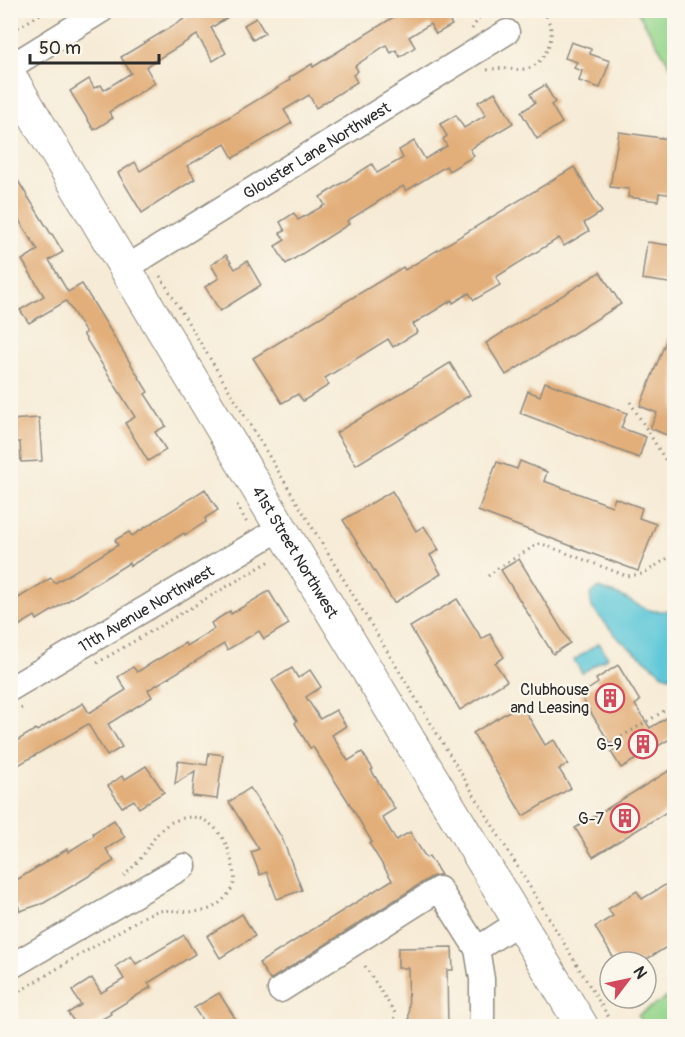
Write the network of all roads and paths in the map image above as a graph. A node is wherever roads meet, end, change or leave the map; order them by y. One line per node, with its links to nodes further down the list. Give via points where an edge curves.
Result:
1 (47, 10): 3 (path, via 14,30)
2 (102, 10): 5 (street)
3 (10, 24)
4 (507, 32): 7 (street, Glouster Lane Northwest)
5 (10, 67)
6 (10, 76): 7 (main road, 41st Street Northwest)
7 (140, 268): 10 (main road, 41st Street Northwest); 29 (path)
8 (630, 402): 9 (path)
9 (669, 466)
10 (281, 528): 15 (street, 11th Avenue Northwest); 21 (main road, 41st Street Northwest)
11 (675, 554): 13 (path, via 643,574 627,576 540,543)
12 (272, 560): 14 (path)
13 (488, 576)
14 (91, 667)
15 (10, 689)
16 (31, 702): 18 (path)
17 (675, 705): 19 (path)
18 (10, 714)
19 (606, 746)
20 (184, 866): 24 (street)
21 (519, 922): 22 (street); 28 (main road, 41st Street Northwest)
22 (477, 949): 25 (street, via 440,889); 27 (street, via 482,979)
23 (365, 966): 26 (path, via 395,1013)
24 (10, 967)
25 (280, 990)
26 (394, 1026)
27 (482, 1026)
28 (582, 1026)
29 (614, 1026)

